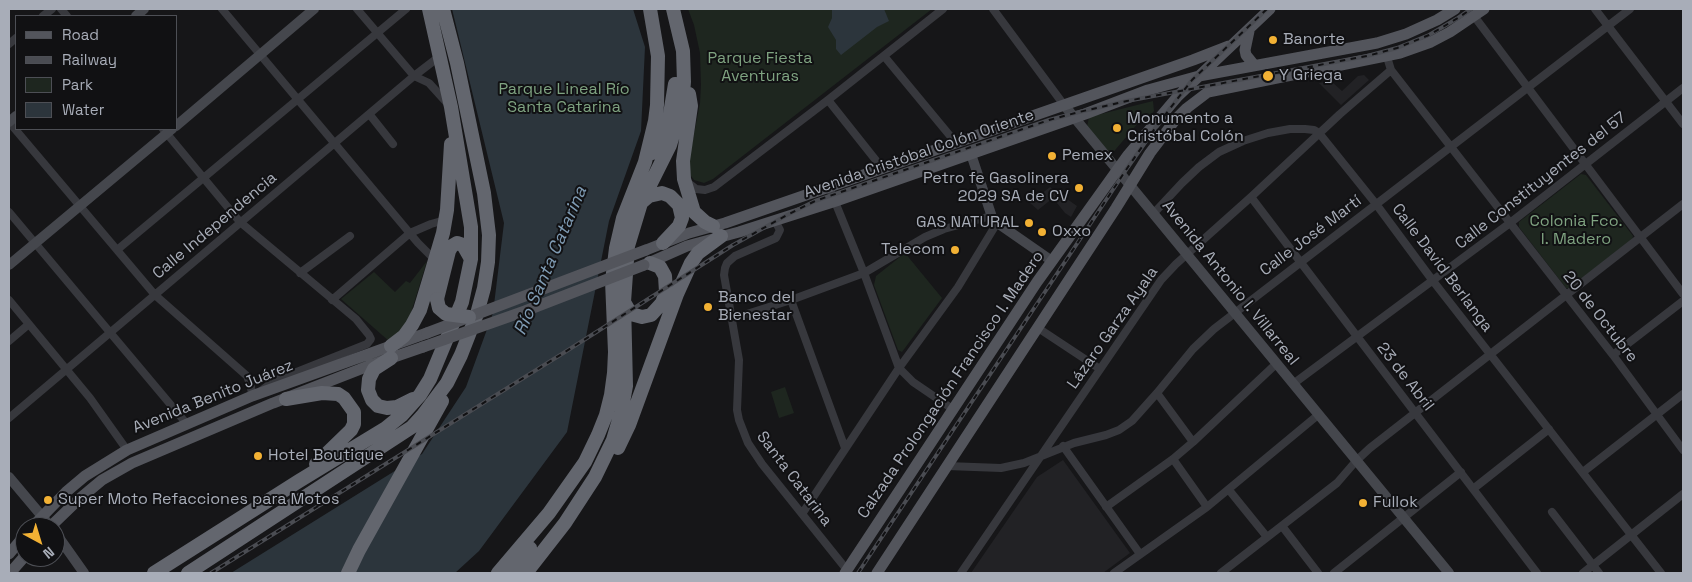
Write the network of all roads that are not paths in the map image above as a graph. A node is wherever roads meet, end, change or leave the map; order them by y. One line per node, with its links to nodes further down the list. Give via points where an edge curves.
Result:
1 (314, 9): 23 (street)
2 (357, 9): 19 (street)
3 (406, 9): 19 (street)
4 (429, 9): 24 (highway)
5 (443, 9): 113 (highway, via 484,193 489,235 481,301)
6 (650, 9): 52 (highway, via 656,41 658,88)
7 (673, 9): 31 (highway, via 682,44); 52 (highway, via 677,50 673,98 659,143)
8 (943, 9): 25 (street)
9 (993, 9): 37 (street, Avenida Antonio I. Villarreal)
10 (1270, 9): 18 (main road, Calzada Prolongación Francisco I. Madero)
11 (1455, 9): 20 (main road, Avenida Cristóbal Colón Oriente, via 1406,34)
12 (1484, 9): 16 (main road)
13 (1595, 9): 17 (street)
14 (1630, 9): 17 (street, Calle José Martí)
15 (224, 10): 23 (street)
16 (1474, 16): 22 (main road, via 1437,38); 32 (street)
17 (1608, 26): 32 (street, Calle José Martí); 36 (street)
18 (1251, 28): 21 (main road, Calzada Prolongación Francisco I. Madero); 27 (main road, via 1245,50)
19 (378, 32): 29 (street); 34 (street)
20 (1377, 43): 22 (main road); 27 (main road, Avenida Cristóbal Colón Oriente)
21 (1235, 44): 30 (main road, Calzada Prolongación Francisco I. Madero); 37 (main road, Avenida Cristóbal Colón Oriente)
22 (1400, 53): 26 (main road)
23 (261, 55): 34 (street); 42 (street)
24 (440, 56): 29 (street, Calle Independencia); 38 (highway)
25 (884, 56): 35 (street); 47 (street)
26 (1387, 57): 28 (street, 20 de Octubre); 58 (main road, via 1208,92 1176,118)
27 (1254, 65): 30 (main road, Avenida Cristóbal Colón Oriente)
28 (1391, 70): 46 (street, Lázaro Garza Ayala); 50 (street, 20 de Octubre)
29 (414, 76): 38 (street, via 429,83); 39 (street, Calle Independencia)
30 (1199, 76): 40 (main road, Avenida Cristóbal Colón Oriente, via 1148,90); 55 (main road, Calzada Prolongación Francisco I. Madero, via 1178,96)
31 (684, 82): 57 (highway, via 691,106 683,161); 62 (highway, via 673,138)
32 (1528, 88): 50 (street, Calle José Martí); 53 (street)
33 (1683, 88): 36 (street, Calle Constituyentes del 57)
34 (298, 99): 48 (street); 56 (street)
35 (828, 100): 54 (street); 57 (street, via 714,187 696,189)
36 (1666, 102): 43 (street); 53 (street, Calle Constituyentes del 57)
37 (1064, 105): 40 (street, Avenida Antonio I. Villarreal); 47 (main road, Avenida Cristóbal Colón Oriente)
38 (451, 107): 41 (highway)
39 (370, 115): 48 (street, Calle Independencia); 49 (street)
40 (1074, 118): 51 (main road, Avenida Cristóbal Colón Oriente); 55 (street, Avenida Antonio I. Villarreal)
41 (453, 123): 68 (highway); 81 (highway, via 471,227)
42 (178, 124)
43 (1683, 124)
44 (16, 130): 65 (street)
45 (167, 130): 56 (street); 65 (street)
46 (1319, 133): 60 (street, Lázaro Garza Ayala); 63 (street, Calle David Berlanga); 67 (street, via 1305,128 1282,130 1219,152 1193,172)
47 (956, 142): 54 (main road, Avenida Cristóbal Colón Oriente)
48 (335, 143): 71 (street, Calle Independencia); 74 (street)
49 (393, 144)
50 (1451, 146): 63 (street, Calle José Martí); 72 (street, 20 de Octubre)
51 (971, 154): 61 (main road, Avenida Cristóbal Colón Oriente); 69 (street)
52 (646, 162): 147 (highway, via 616,248 612,297 614,372 608,408 585,462)
53 (1586, 164): 72 (street, Calle Constituyentes del 57); 76 (street)
54 (882, 168): 59 (main road, Avenida Cristóbal Colón Oriente)
55 (1116, 170): 58 (street, Avenida Antonio I. Villarreal); 84 (main road, Calzada Prolongación Francisco I. Madero)
56 (203, 177): 71 (street); 79 (street)
57 (684, 179): 73 (highway, via 694,212)
58 (1129, 186): 67 (street, Avenida Antonio I. Villarreal); 102 (main road)
59 (830, 187): 61 (street); 73 (main road, Avenida Cristóbal Colón Oriente)
60 (1252, 197): 80 (street, Lázaro Garza Ayala); 85 (street, 23 de Abril)
61 (836, 201): 70 (main road, Avenida Cristóbal Colón Oriente); 88 (street)
62 (641, 203): 78 (highway, via 649,196 662,194 670,196 679,205 681,222); 97 (highway, via 628,246)
63 (1376, 204): 85 (street, Calle José Martí); 89 (street, Calle David Berlanga)
64 (1683, 204): 76 (street)
65 (80, 206): 77 (street); 79 (street)
66 (9, 212): 77 (street)
67 (1154, 213): 80 (street, Avenida Antonio I. Villarreal)
68 (444, 220): 74 (street); 83 (highway)
69 (994, 220): 84 (street); 88 (street, via 944,229); 110 (street, via 958,287)
70 (775, 221): 73 (main road, Avenida Cristóbal Colón Oriente); 100 (street, Santa Catarina, via 780,230 776,238 735,256 727,263 724,275)
71 (240, 222): 87 (street); 91 (street, Calle Independencia)
72 (1510, 223): 89 (street, Calle Constituyentes del 57); 92 (street, 20 de Octubre)
73 (717, 231): 78 (main road, Avenida Cristóbal Colón Oriente); 82 (main road, Avenida Cristóbal Colón Oriente, via 687,246); 144 (highway, via 691,263 616,453 596,487)
74 (410, 233): 83 (street); 94 (street)
75 (350, 236): 87 (street)
76 (1642, 238): 90 (street); 92 (street)
77 (35, 243): 86 (street); 103 (street)
78 (663, 243): 82 (main road, Avenida Cristóbal Colón Oriente)
79 (117, 250): 91 (street)
80 (1188, 254): 98 (street, Avenida Antonio I. Villarreal); 112 (street, Lázaro Garza Ayala, via 1153,290)
81 (471, 259): 99 (highway, bridge, via 463,245 452,246 437,299 439,308 446,314); 118 (highway, via 462,302 430,379)
82 (646, 259): 97 (highway, via 660,267 665,276 666,292 662,303 651,315 642,317 632,314); 99 (main road, Avenida Benito Juárez, bridge); 106 (main road, Avenida Benito Juárez, bridge, via 525,311 423,347)
83 (435, 260): 106 (highway, via 420,310)
84 (1052, 261): 120 (main road, Calzada Prolongación Francisco I. Madero)
85 (1300, 262): 98 (street, Calle José Martí); 104 (street, 23 de Abril)
86 (9, 265)
87 (300, 273): 94 (street)
88 (864, 273): 95 (street); 110 (street)
89 (1433, 281): 104 (street, Calle Constituyentes del 57); 107 (street, Calle David Berlanga)
90 (1683, 294)
91 (155, 295): 103 (street, Calle Independencia); 117 (street, via 247,376)
92 (1567, 296): 107 (street); 108 (street, 20 de Octubre)
93 (9, 300): 101 (street)
94 (332, 300): 117 (street, via 366,329 370,339 367,344 274,381)
95 (791, 300): 100 (street); 130 (street)
96 (1683, 301): 108 (street)
97 (624, 302): 144 (highway, via 626,386 622,413 602,465)
98 (1235, 312): 109 (street, Avenida Antonio I. Villarreal); 115 (street, Calle José Martí, via 1200,341)
99 (468, 318): 106 (main road, Avenida Benito Juárez, bridge)
100 (731, 319): 149 (street, Santa Catarina, via 739,360 737,410 742,432 762,464)
101 (29, 324): 105 (street); 111 (street)
102 (1038, 328): 112 (street); 136 (main road)
103 (110, 333): 111 (street, Calle Independencia); 126 (street)
104 (1357, 338): 114 (street, Calle Constituyentes del 57); 121 (street, 23 de Abril)
105 (9, 341)
106 (391, 352): 117 (main road, Avenida Benito Juárez); 118 (highway, via 369,379 368,390 372,400 378,406 392,408); 119 (main road, Avenida Benito Juárez)
107 (1491, 355): 121 (street); 127 (street, Calle David Berlanga)
108 (1613, 355): 124 (street, 20 de Octubre)
109 (1276, 364): 114 (street, Avenida Antonio I. Villarreal); 128 (street)
110 (899, 368): 120 (street, via 913,382); 130 (street)
111 (67, 369): 125 (street, Calle Independencia); 131 (street)
112 (1100, 370): 133 (street, Lázaro Garza Ayala)
113 (447, 384): 162 (highway, via 424,415 400,436); 163 (highway, via 440,407)
114 (1293, 384): 123 (street, Avenida Antonio I. Villarreal)
115 (1157, 393): 128 (street); 129 (street, Calle José Martí, via 1132,421 1119,430)
116 (1683, 394): 124 (street)
117 (256, 395): 122 (main road); 126 (main road, Avenida Benito Juárez)
118 (420, 395): 140 (highway, via 386,428)
119 (286, 399): 122 (main road, Avenida Benito Juárez); 140 (highway, via 322,393 338,394 354,412 351,430)
120 (954, 410): 159 (main road, Calzada Prolongación Francisco I. Madero)
121 (1416, 413): 135 (street); 137 (street, 23 de Abril)
122 (246, 414): 151 (main road, Avenida Benito Juárez, via 132,463 102,480)
123 (1318, 415): 135 (street, Avenida Antonio I. Villarreal); 142 (street)
124 (1656, 415): 132 (street, 20 de Octubre); 138 (street)
125 (9, 418)
126 (186, 423): 131 (main road, Avenida Benito Juárez)
127 (1549, 429): 138 (street, Calle David Berlanga); 141 (street)
128 (1194, 442): 134 (street)
129 (1064, 446): 133 (street, Calle José Martí); 145 (street)
130 (845, 448): 149 (street)
131 (126, 450): 150 (main road, Avenida Benito Juárez, via 85,476)
132 (1683, 450)
133 (1041, 456): 136 (street, Calle José Martí, via 1024,464 1001,468); 168 (street, Lázaro Garza Ayala)
134 (1173, 459): 145 (street); 146 (street)
135 (1356, 461): 152 (street, Avenida Antonio I. Villarreal); 153 (street, via 1337,482)
136 (947, 466): 167 (main road)
137 (1461, 472): 141 (street, 23 de Abril); 152 (street)
138 (1583, 472): 154 (street, Calle David Berlanga)
139 (9, 477): 150 (street)
140 (299, 481): 161 (highway)
141 (1473, 489): 174 (street, 23 de Abril)
142 (1229, 490): 146 (street); 155 (street)
143 (1683, 494): 154 (street)
144 (576, 507): 166 (highway)
145 (1106, 507): 157 (street)
146 (1207, 507): 157 (street)
147 (549, 512): 164 (highway); 165 (highway)
148 (1552, 512): 158 (street)
149 (802, 514): 159 (street, Santa Catarina)
150 (41, 516)
151 (60, 517)
152 (1404, 518): 172 (street); 173 (street, Avenida Antonio I. Villarreal)
153 (1282, 526): 155 (street); 171 (street)
154 (1631, 535): 158 (street); 177 (street, Calle David Berlanga)
155 (1267, 537): 170 (street)
156 (65, 546): 160 (street)
157 (1140, 554): 169 (street)
158 (1593, 565): 175 (street); 176 (street)
159 (846, 572)
160 (84, 573)
161 (154, 573)
162 (188, 573)
163 (348, 573)
164 (498, 573)
165 (511, 573)
166 (526, 573)
167 (878, 573)
168 (961, 573)
169 (1115, 573)
170 (1221, 573)
171 (1318, 573)
172 (1334, 573)
173 (1449, 573)
174 (1537, 573)
175 (1583, 573)
176 (1599, 573)
177 (1661, 573)

